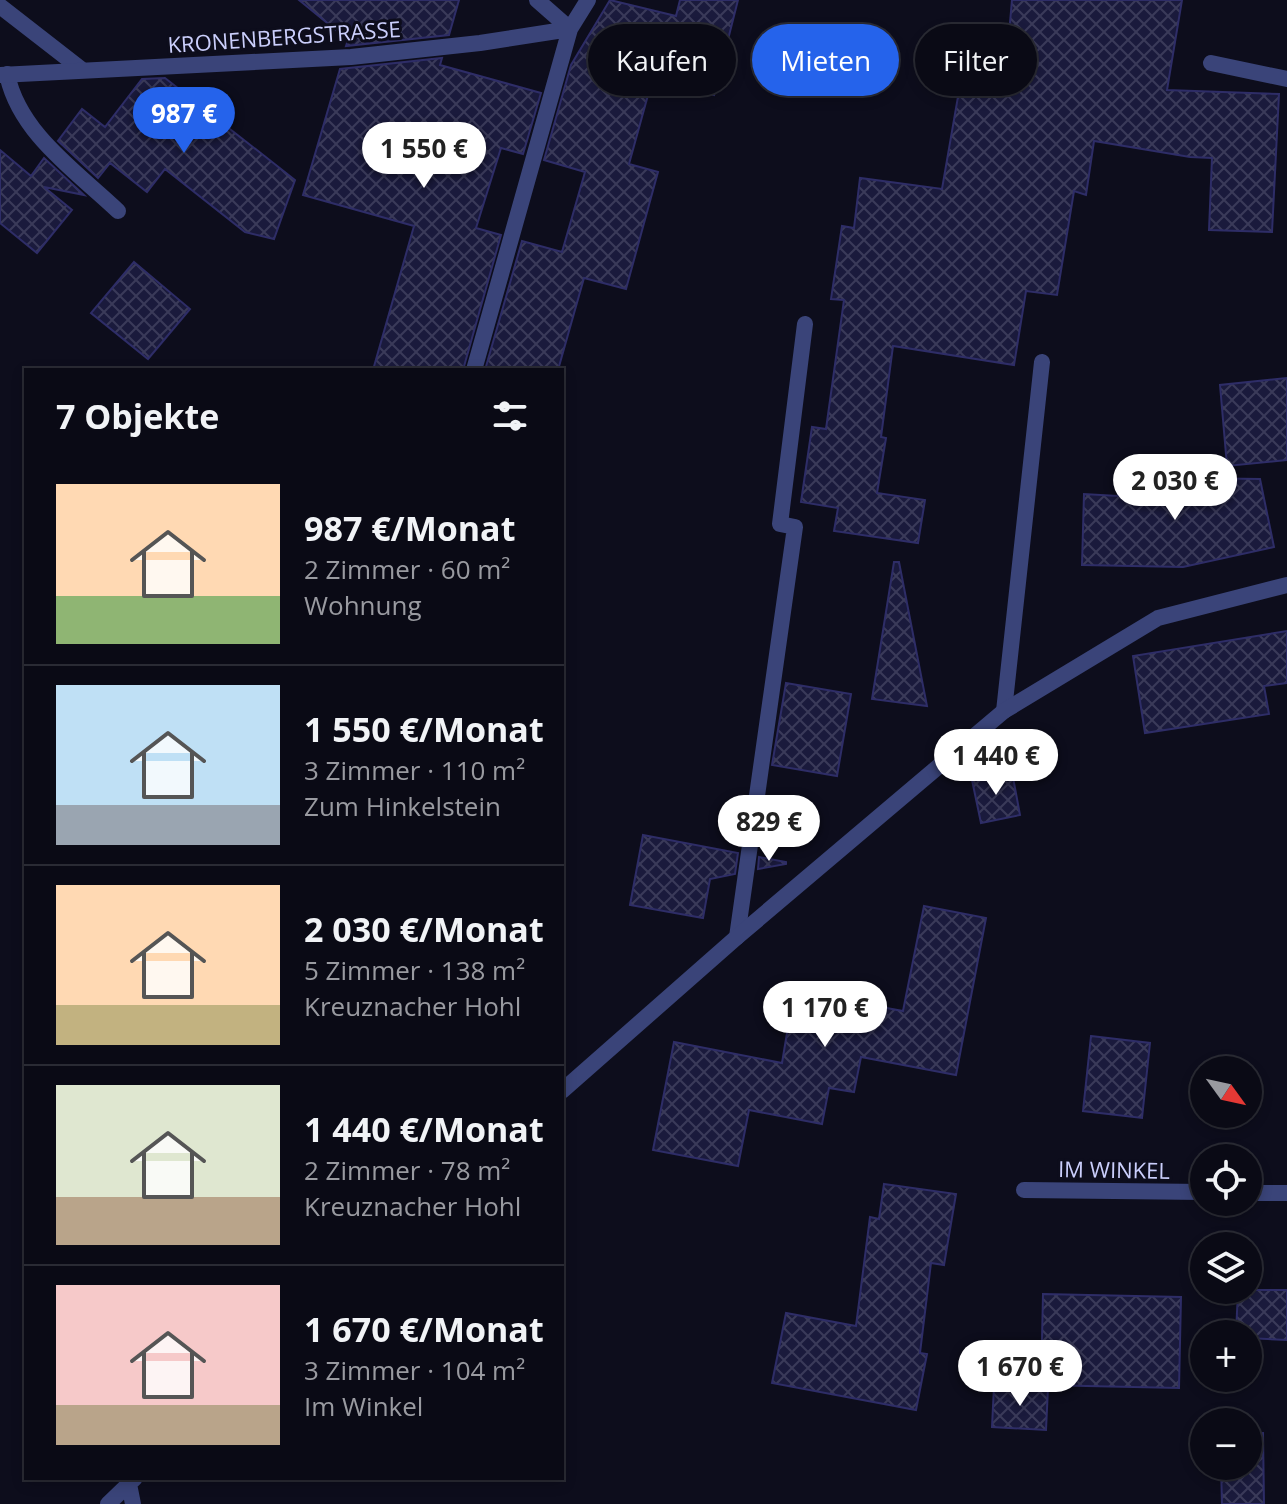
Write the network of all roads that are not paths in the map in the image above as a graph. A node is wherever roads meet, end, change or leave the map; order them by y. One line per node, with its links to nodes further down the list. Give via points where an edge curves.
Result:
1 (537, 0): 4 (street)
2 (588, 0): 4 (street)
3 (0, 6): 6 (street)
4 (570, 29): 6 (street, KRONENBERGSTRASSE, via 351,57); 12 (street)
5 (1211, 63): 8 (street)
6 (81, 69): 7 (street, KRONENBERGSTRASSE)
7 (4, 74): 9 (street, via 31,128)
8 (1287, 79)
9 (118, 211)
10 (805, 324): 15 (street, via 780,524 795,527)
11 (1042, 362): 14 (street)
12 (475, 368)
13 (1287, 585): 14 (street, via 1158,618)
14 (1004, 711): 15 (street)
15 (737, 937): 16 (street)
16 (564, 1089)
17 (1024, 1190): 18 (street, IM WINKEL)
18 (1190, 1192)
19 (1262, 1193): 20 (street)
20 (1287, 1193)
21 (132, 1481): 22 (street); 23 (street)
22 (108, 1504)
23 (133, 1504)

